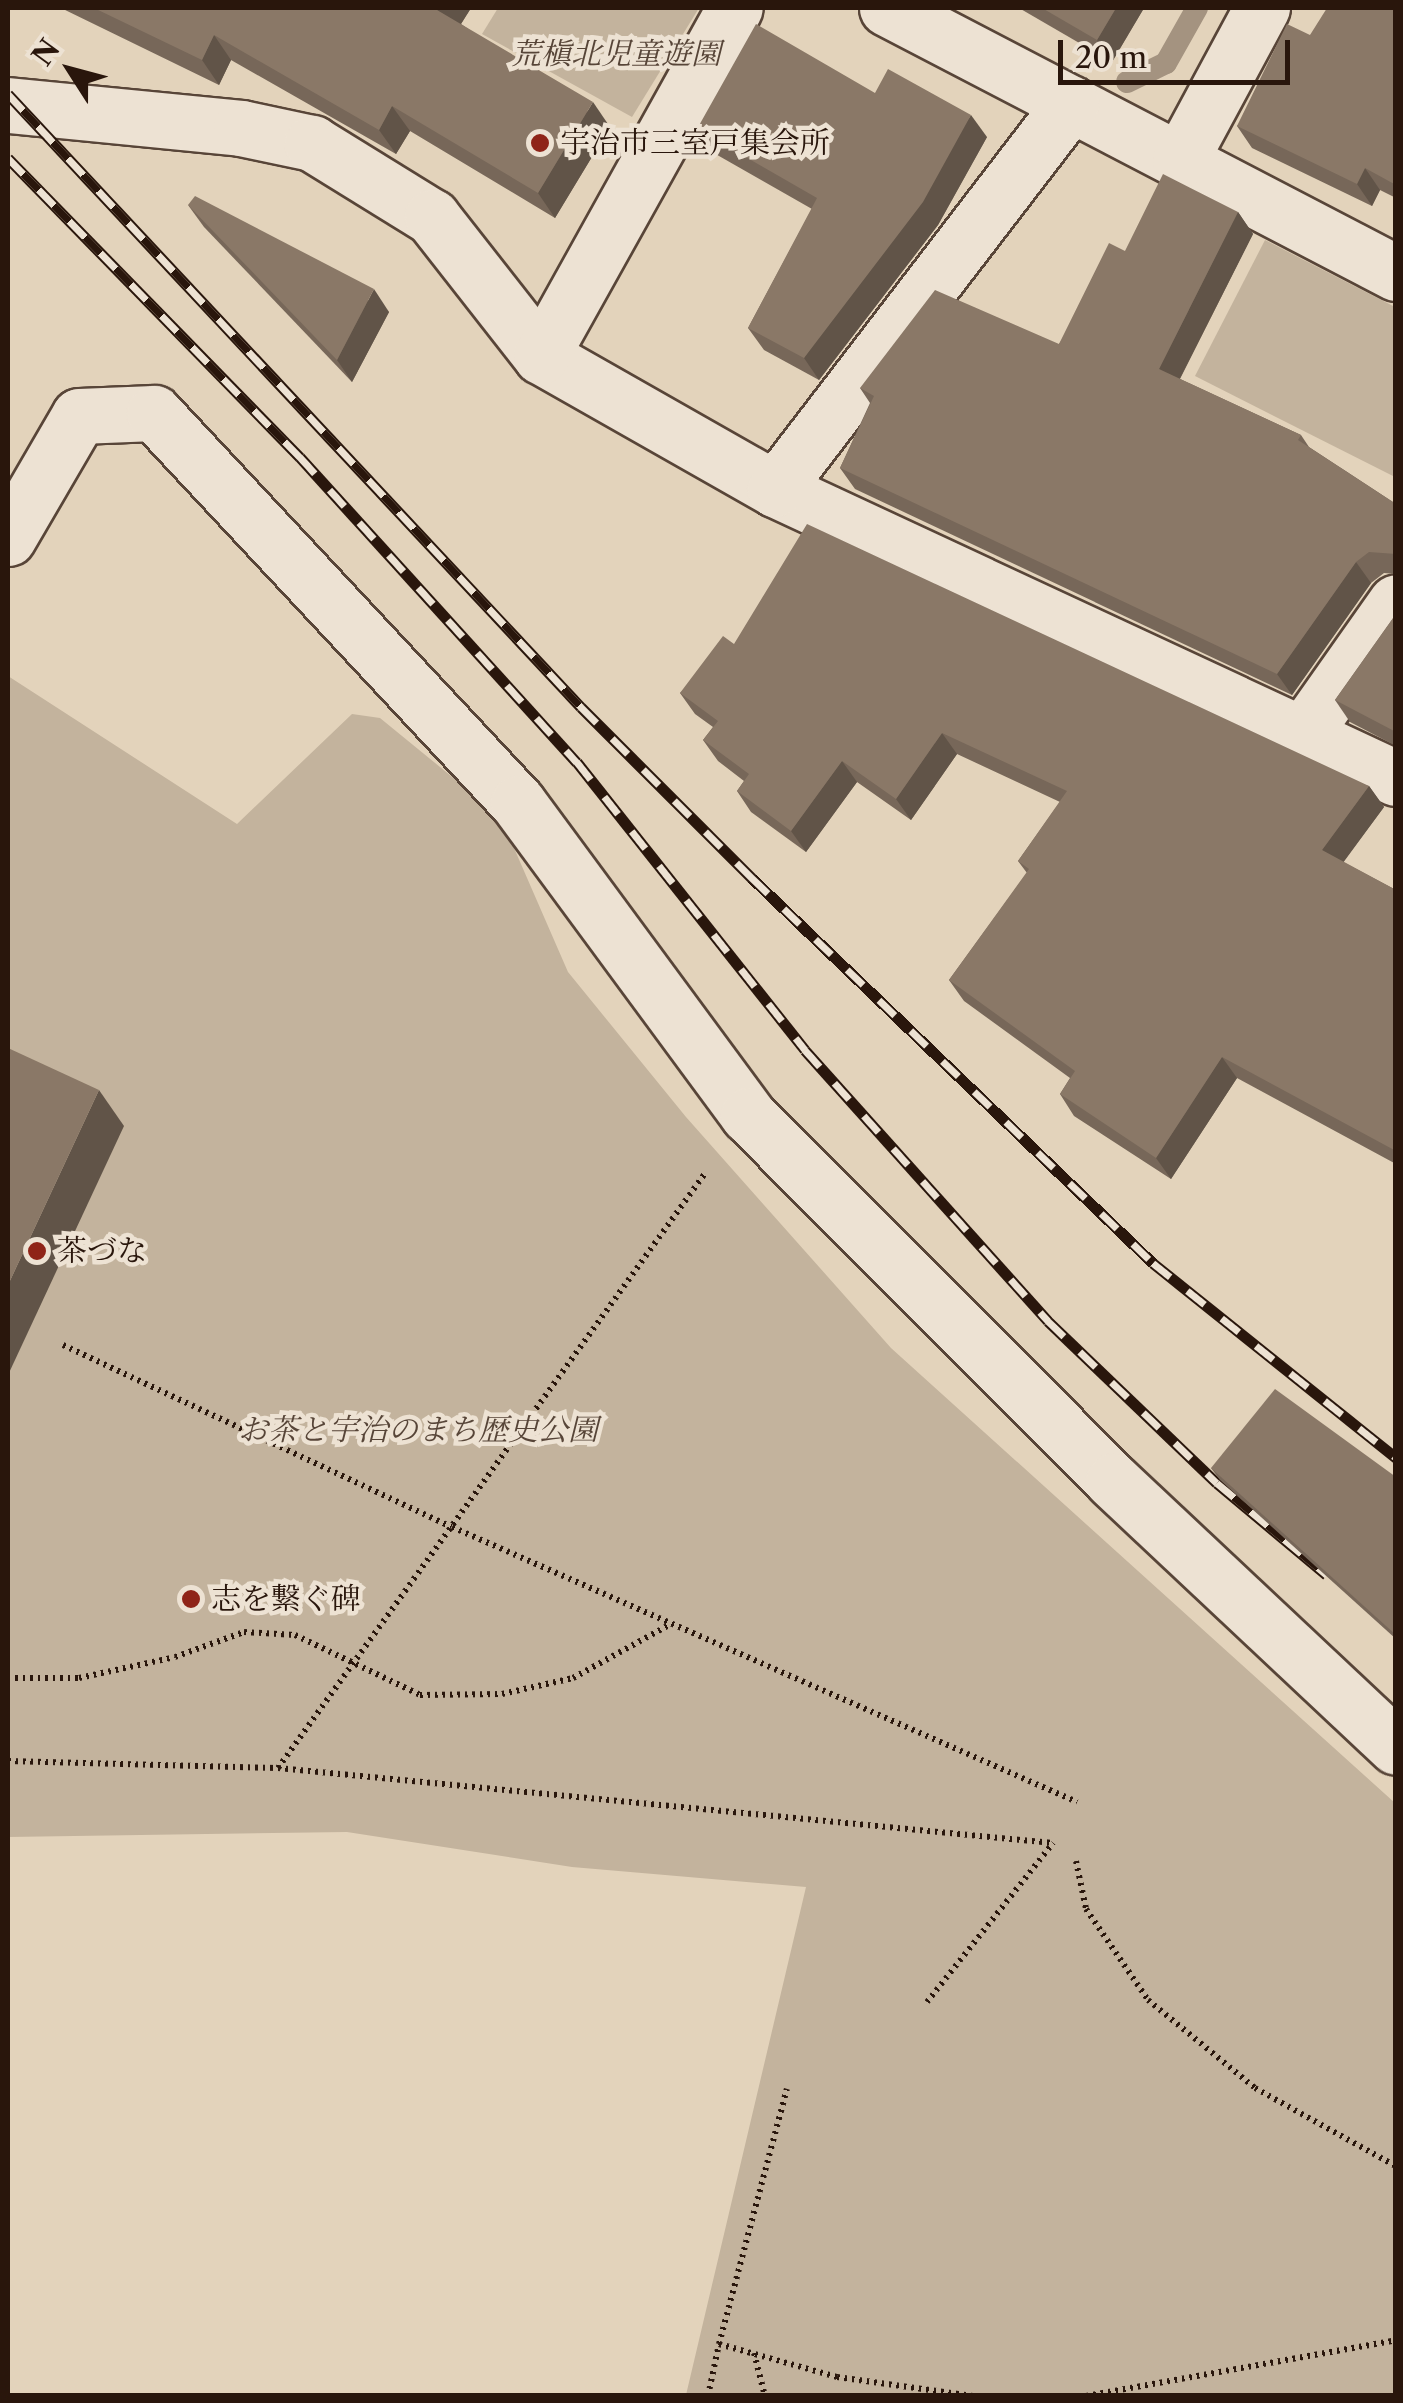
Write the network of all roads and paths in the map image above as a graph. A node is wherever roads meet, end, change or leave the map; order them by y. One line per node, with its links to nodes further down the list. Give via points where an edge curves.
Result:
1 (735, 8): 8 (street)
2 (887, 8): 4 (street)
3 (1262, 8): 6 (street)
4 (1071, 103): 6 (street); 9 (street)
5 (8, 104): 8 (street, via 241,128 312,143 432,217)
6 (1180, 160): 7 (street)
7 (1396, 273)
8 (542, 356): 9 (street)
9 (775, 489): 12 (street)
10 (8, 538): 14 (street, via 80,416 154,413 518,804)
11 (1396, 602): 12 (street)
12 (1304, 734): 13 (street)
13 (1396, 778)
14 (748, 1115): 16 (path); 20 (street, via 1113,1482)
15 (64, 1345): 16 (path)
16 (452, 1527): 17 (path); 18 (path)
17 (672, 1623): 18 (path, via 573,1678 502,1694 420,1694); 23 (path)
18 (352, 1666): 19 (path, via 294,1635 244,1632 175,1657 79,1678); 22 (path)
19 (8, 1678)
20 (1396, 1747)
21 (8, 1762): 22 (path)
22 (278, 1768): 25 (path, via 1053,1844)
23 (1077, 1802)
24 (1076, 1861): 27 (path, via 1086,1909 1148,2000 1256,2088)
25 (927, 2002)
26 (787, 2089): 29 (path)
27 (1396, 2166)
28 (1396, 2340): 34 (path)
29 (719, 2344): 30 (path); 31 (path)
30 (754, 2352): 32 (path); 33 (path, via 837,2377)
31 (708, 2396)
32 (766, 2396)
33 (973, 2396)
34 (1086, 2396)

